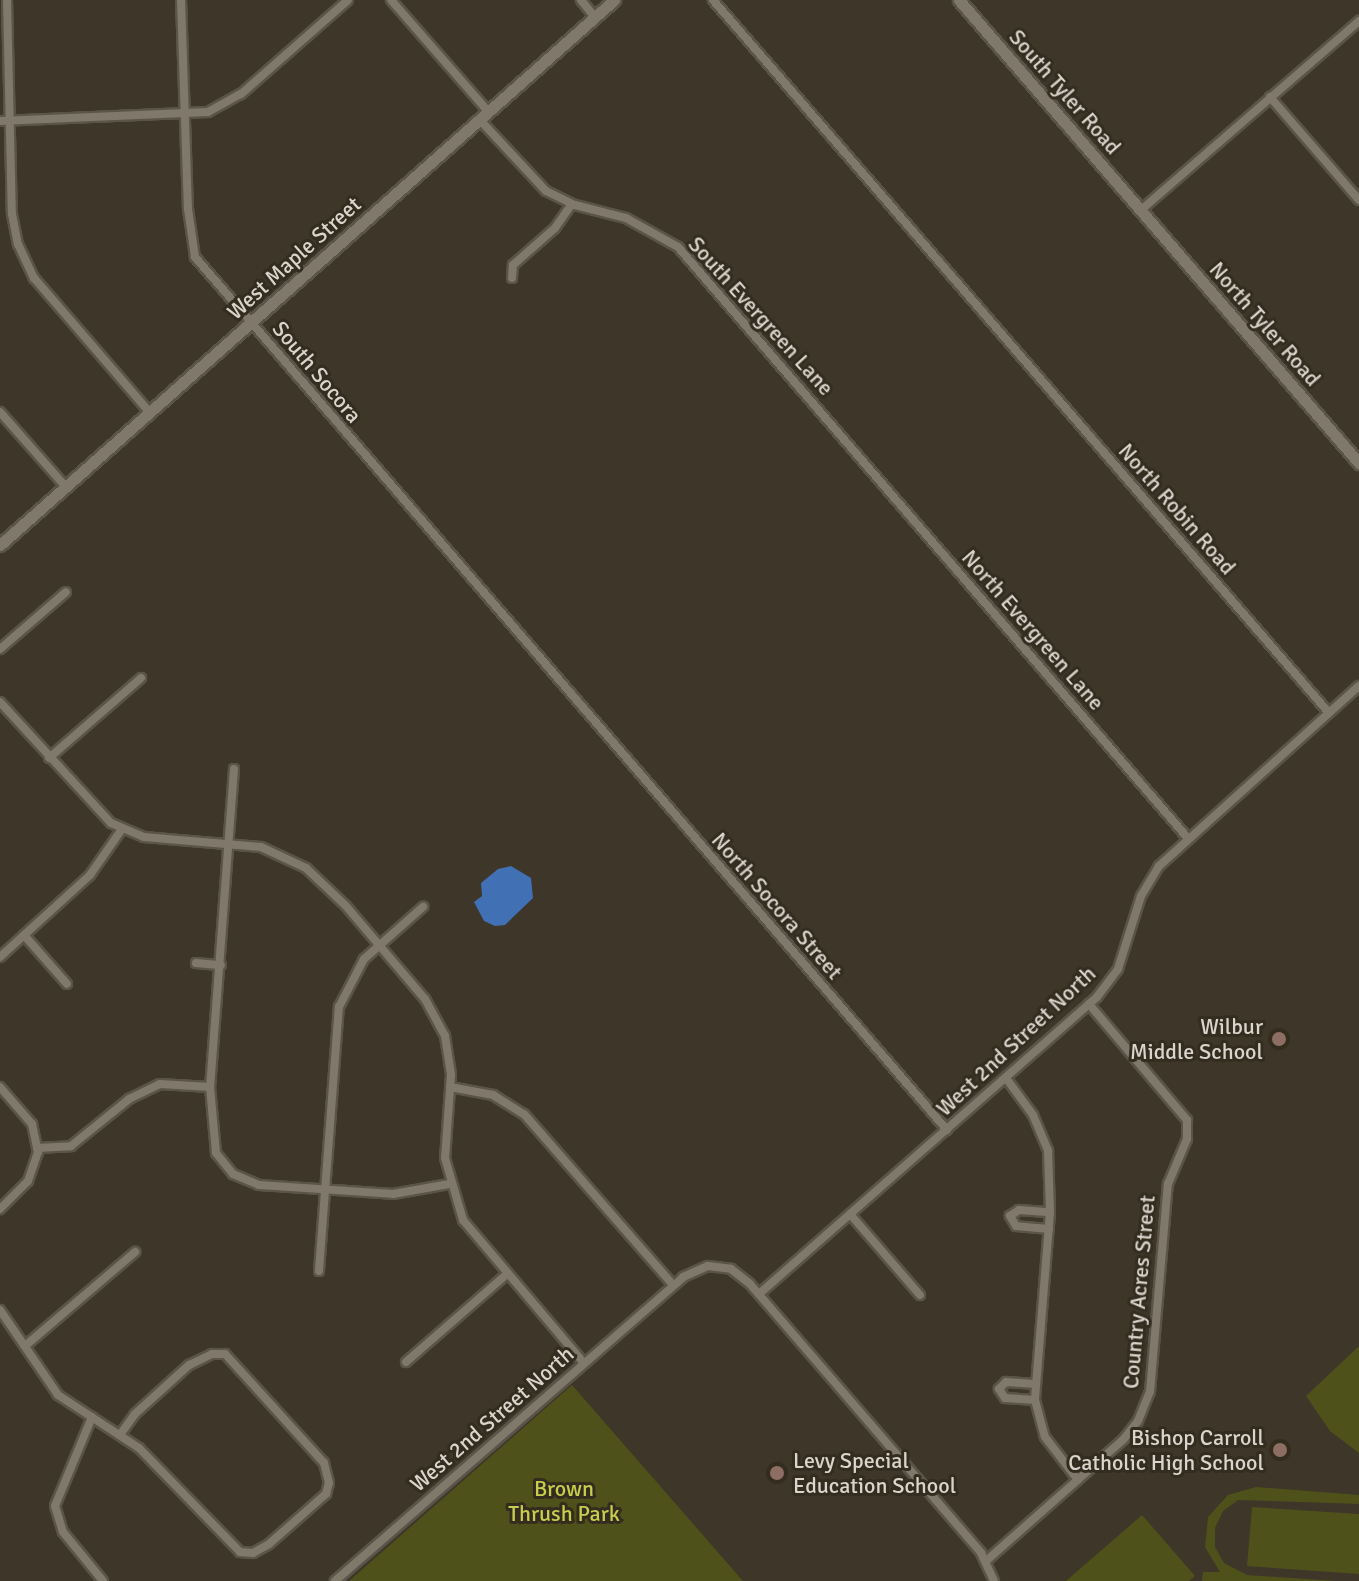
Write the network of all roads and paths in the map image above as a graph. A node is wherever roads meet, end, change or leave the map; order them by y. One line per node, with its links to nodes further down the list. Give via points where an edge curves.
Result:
1 (7, 0): 15 (street)
2 (181, 0): 12 (street, South Socora)
3 (348, 0): 12 (street, via 241,94 208,112)
4 (391, 0): 13 (street, South Evergreen Lane)
5 (581, 0): 9 (street)
6 (614, 0): 9 (main road, West Maple Street)
7 (713, 0): 33 (street, North Robin Road)
8 (959, 0): 18 (main road, South Tyler Road)
9 (595, 17): 13 (main road, West Maple Street)
10 (1359, 21): 11 (street)
11 (1270, 97): 16 (street); 18 (street)
12 (184, 115): 15 (street); 20 (street, South Socora, via 189,239 195,257)
13 (484, 115): 17 (street, South Evergreen Lane, via 534,181); 20 (main road, West Maple Street)
14 (0, 121): 15 (street)
15 (11, 121): 22 (street, via 12,214 34,278)
16 (1359, 200)
17 (572, 204): 19 (street, via 555,228 513,265); 23 (street, South Evergreen Lane, via 626,218 678,247)
18 (1141, 210): 24 (main road, North Tyler Road)
19 (512, 278)
20 (252, 323): 22 (main road, West Maple Street); 32 (street, South Socora)
21 (0, 412): 25 (street)
22 (150, 413): 25 (main road, West Maple Street)
23 (852, 447): 37 (street, North Evergreen Lane)
24 (1359, 463)
25 (66, 487): 26 (main road, West Maple Street)
26 (0, 545)
27 (66, 592): 28 (street)
28 (0, 649)
29 (141, 678): 34 (street)
30 (1359, 686): 33 (street, West 2nd Street North)
31 (0, 702): 34 (street)
32 (581, 705): 51 (street, North Socora Street)
33 (1329, 713): 37 (street, West 2nd Street North)
34 (49, 758): 36 (street, via 93,809)
35 (234, 769): 38 (street)
36 (122, 829): 38 (street, via 144,837); 40 (street, via 90,875)
37 (1187, 837): 46 (street, West 2nd Street North, via 1148,881 1118,969)
38 (230, 844): 41 (street, via 261,847 306,868); 44 (street)
39 (423, 907): 41 (street)
40 (24, 935): 42 (street); 45 (street)
41 (380, 946): 50 (street, via 437,1018 449,1055); 54 (street, via 354,972 339,1007)
42 (0, 957)
43 (196, 963): 44 (street)
44 (221, 965): 49 (street)
45 (67, 984)
46 (1089, 1004): 47 (street, West 2nd Street North); 73 (street, Country Acres Street, via 1181,1108 1188,1133 1168,1184 1147,1401 1131,1431)
47 (1006, 1078): 51 (street, West 2nd Street North); 56 (street, via 1033,1115 1048,1151)
48 (0, 1087): 52 (street, via 32,1124)
49 (210, 1087): 52 (street, via 176,1083 144,1090 71,1146); 54 (street, via 212,1145 223,1166 259,1185)
50 (450, 1087): 53 (street, via 445,1158); 62 (street, via 493,1095 524,1114)
51 (947, 1130): 57 (street, West 2nd Street North)
52 (37, 1148): 55 (street, via 28,1181)
53 (449, 1184): 54 (street, via 393,1194); 61 (street, via 463,1220)
54 (324, 1190): 60 (street)
55 (0, 1209)
56 (1050, 1212): 58 (street); 58 (street, via 1019,1210 1010,1216 1016,1226)
57 (850, 1214): 63 (street, West 2nd Street North); 64 (street)
58 (1049, 1229): 69 (street)
59 (135, 1252): 66 (street)
60 (319, 1271)
61 (507, 1274): 67 (street); 68 (street)
62 (673, 1285): 63 (street, West 2nd Street North, via 696,1269 720,1266 739,1274); 68 (street, West 2nd Street North)
63 (759, 1294): 74 (street, West 2nd Street North)
64 (920, 1295)
65 (0, 1310): 66 (street)
66 (25, 1346): 71 (street, via 58,1395)
67 (406, 1362)
68 (584, 1363): 76 (street, West 2nd Street North)
69 (1036, 1384): 70 (street); 70 (street, via 1006,1382 999,1389 1005,1398)
70 (1035, 1400): 73 (street, via 1045,1437)
71 (92, 1417): 72 (street); 75 (street, via 55,1506 63,1532)
72 (120, 1435): 72 (street, via 135,1414 189,1365 212,1354 235,1360 329,1473 326,1494 253,1553 228,1544 166,1475)
73 (1078, 1480): 74 (street, Country Acres Street)
74 (986, 1561): 77 (street, West 2nd Street North)
75 (103, 1581)
76 (335, 1581)
77 (994, 1581)

